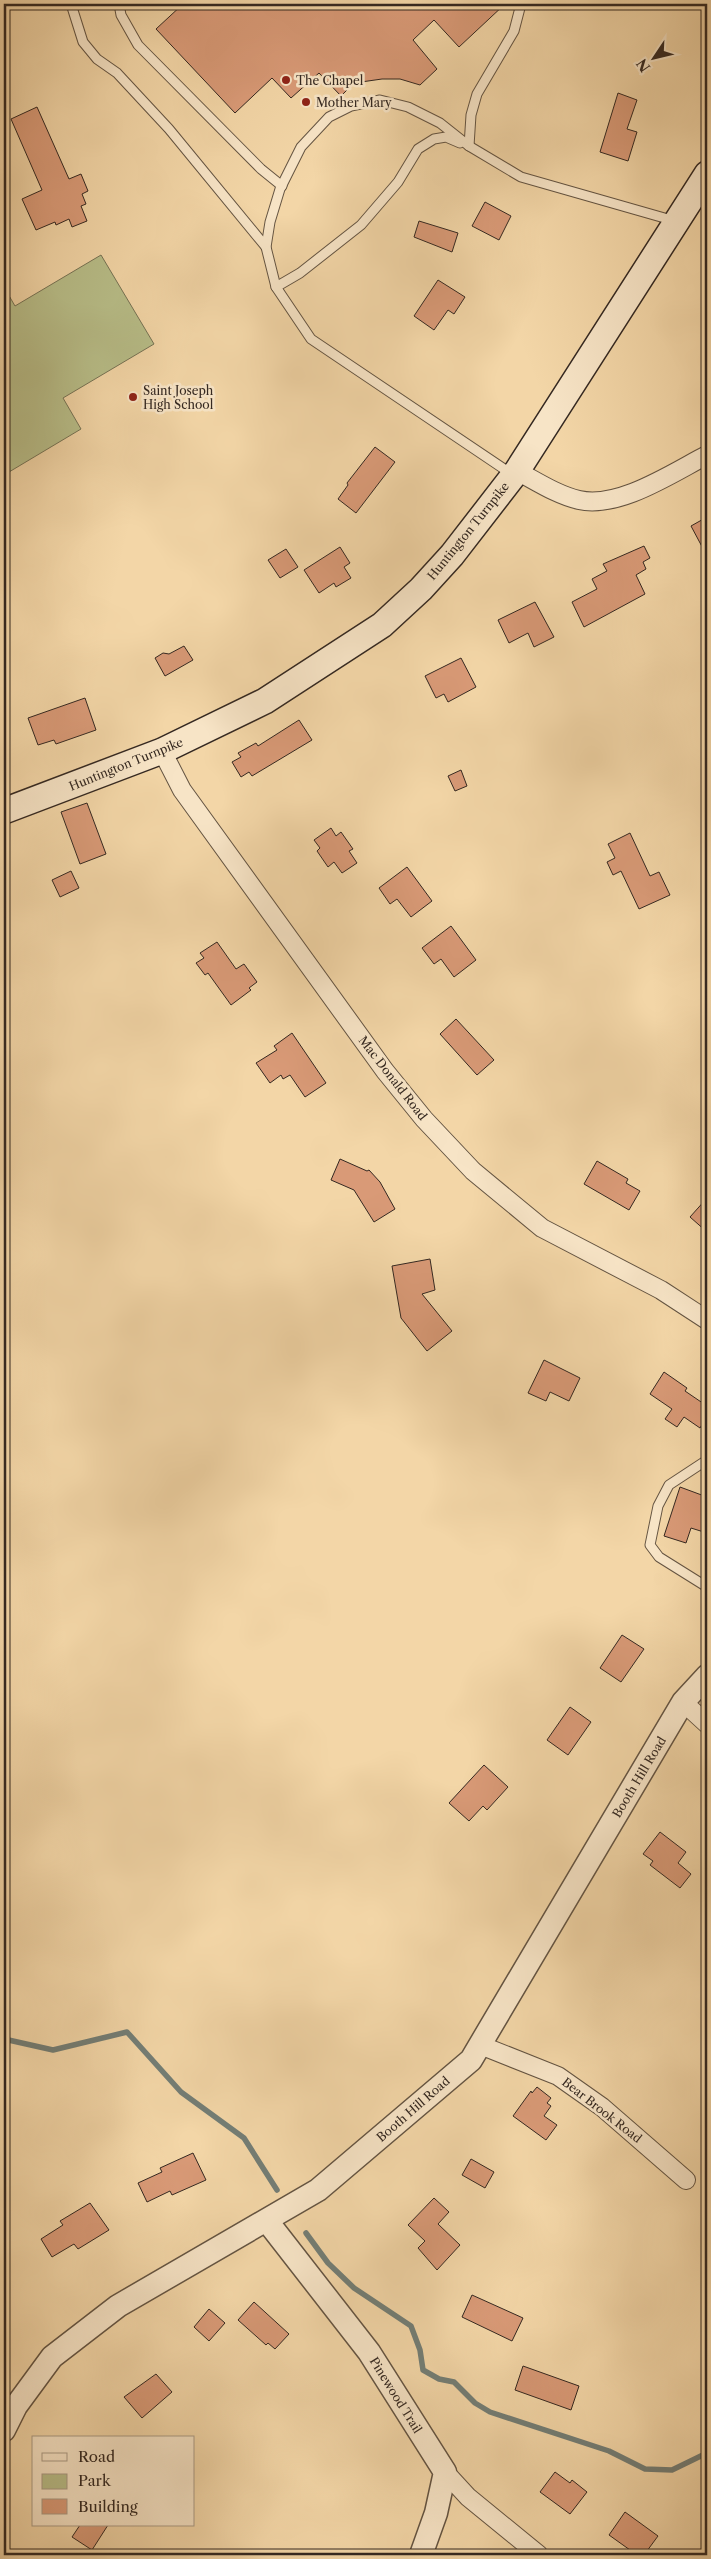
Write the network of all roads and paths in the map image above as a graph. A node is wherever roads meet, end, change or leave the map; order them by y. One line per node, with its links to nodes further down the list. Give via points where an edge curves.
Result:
1 (71, 4): 8 (lane, via 83,42 169,129)
2 (119, 4): 6 (lane, via 121,15 138,45)
3 (521, 4): 4 (lane, via 514,31 477,94 471,115)
4 (469, 146): 6 (lane, via 440,123 408,107 380,100 351,106 329,117 301,147); 7 (lane, via 521,177); 9 (lane, via 446,137 434,138 418,149 398,182 361,225 300,273)
5 (707, 174): 7 (main road, Huntington Turnpike)
6 (282, 186): 8 (lane)
7 (677, 222): 11 (main road, Huntington Turnpike)
8 (266, 247): 9 (lane)
9 (276, 287): 11 (lane, via 311,339)
10 (707, 456): 11 (street, via 615,499 598,501 579,500)
11 (515, 473): 12 (main road, Huntington Turnpike, via 452,555 382,625 265,701)
12 (162, 752): 13 (main road, Huntington Turnpike); 14 (street, Mac Donald Road, via 182,790 385,1071 466,1164 542,1228 660,1290)
13 (4, 811)
14 (707, 1320)
15 (707, 1460): 16 (lane, via 669,1485 658,1506 650,1545 659,1557)
16 (707, 1587)
17 (707, 1676): 18 (street, Booth Hill Road)
18 (683, 1702): 19 (street); 20 (street, Booth Hill Road)
19 (707, 1724)
20 (480, 2044): 21 (street, Bear Brook Road, via 558,2076 602,2107); 22 (street, Booth Hill Road, via 471,2060 318,2190)
21 (686, 2180)
22 (267, 2221): 23 (street, Booth Hill Road, via 118,2306 52,2357 16,2406); 24 (street, Pinewood Trail, via 369,2352)
23 (4, 2430)
24 (445, 2472): 25 (street, via 436,2513); 26 (street, Pinewood Trail, via 468,2496)
25 (421, 2555)
26 (539, 2555)

